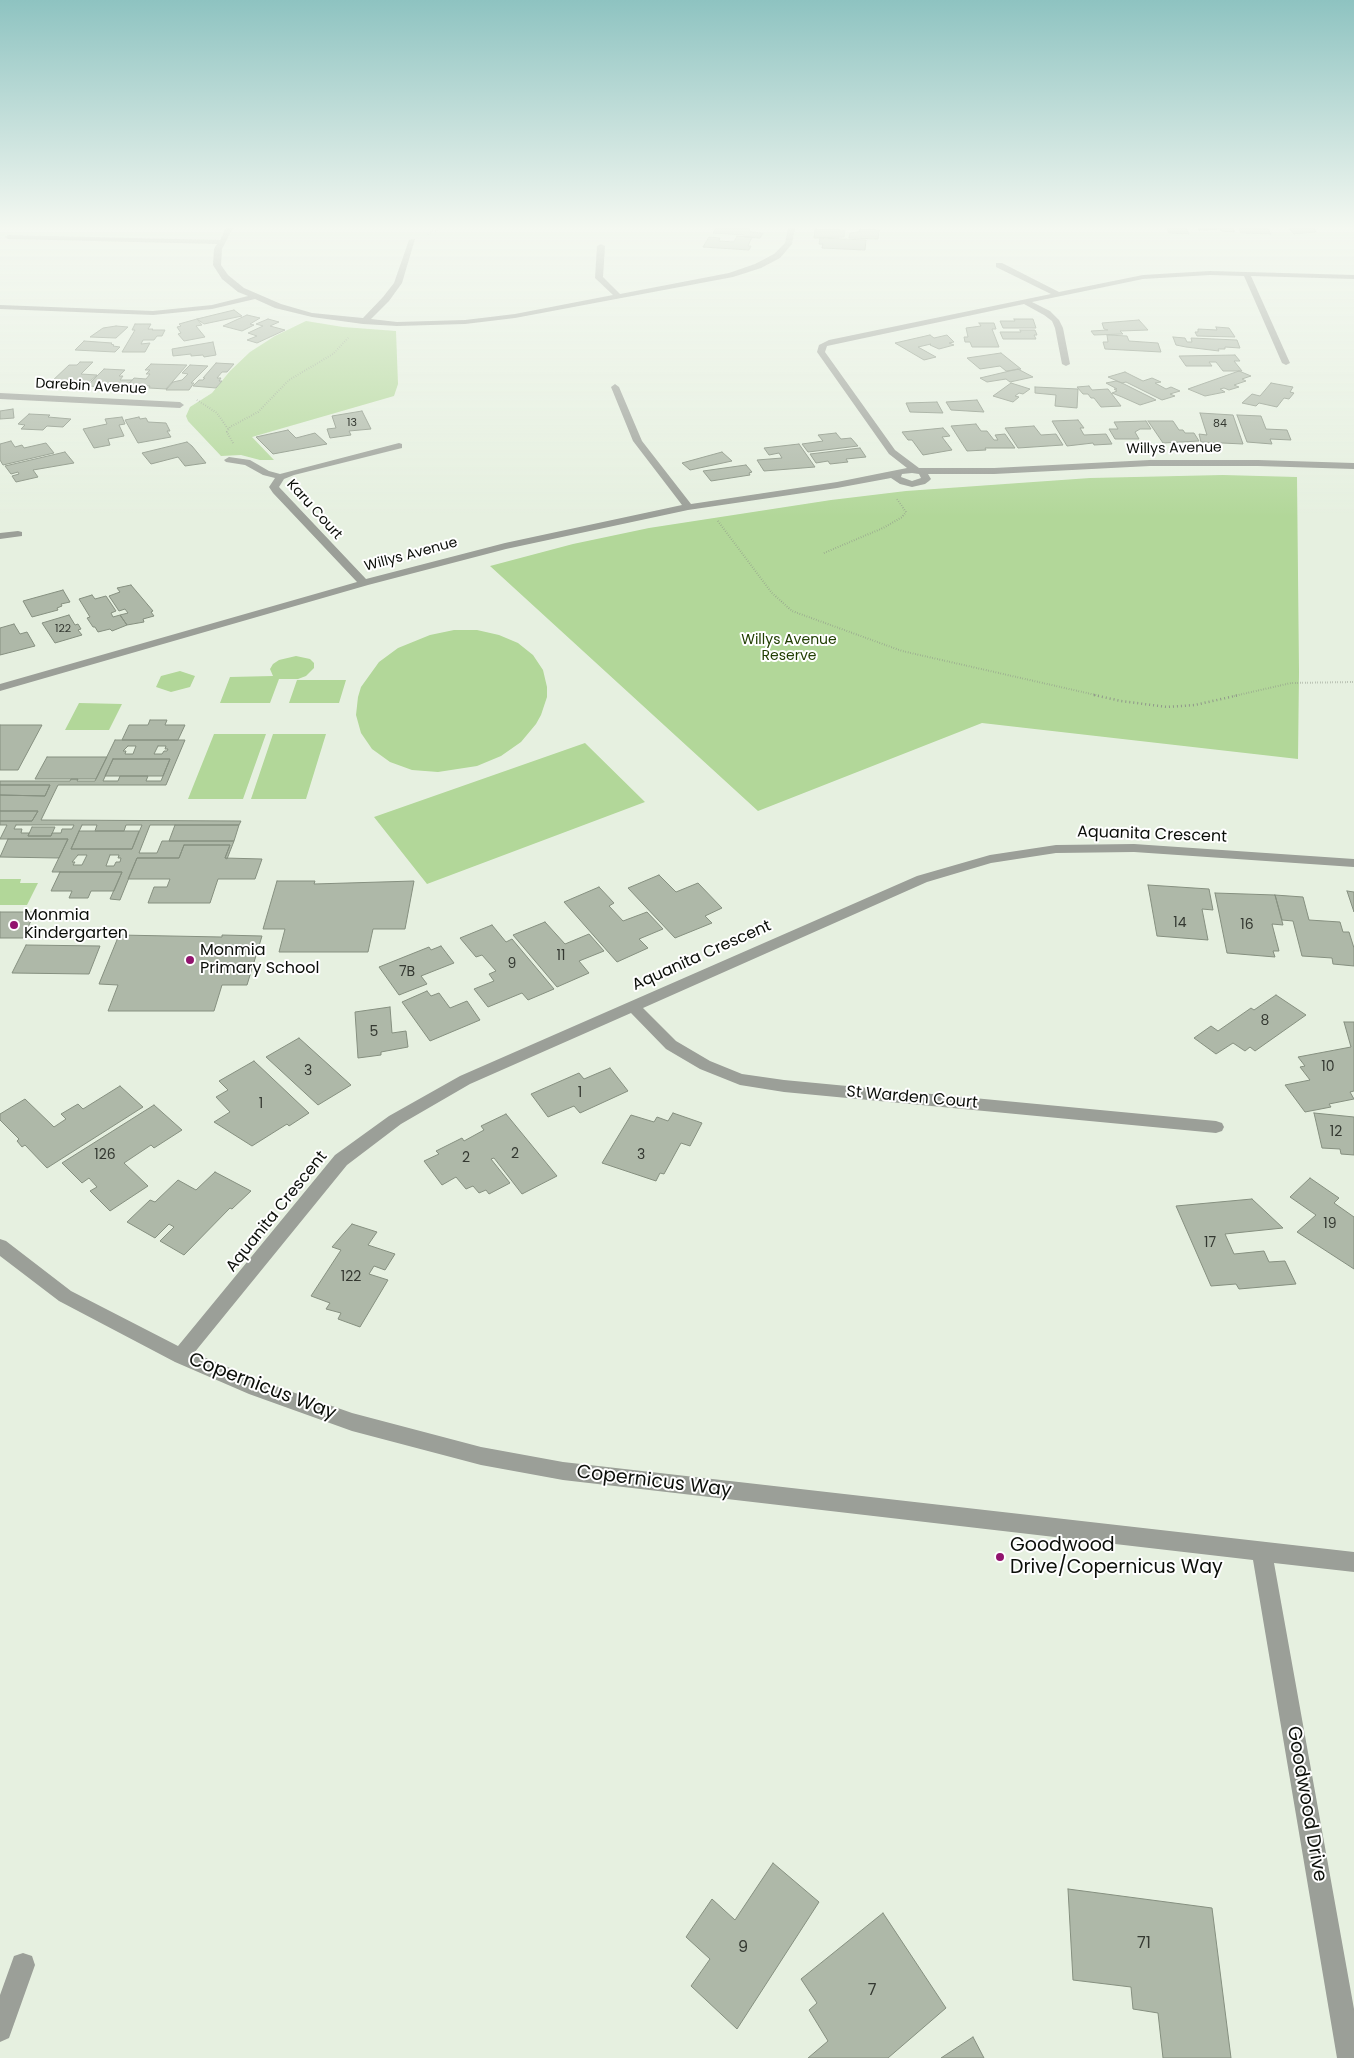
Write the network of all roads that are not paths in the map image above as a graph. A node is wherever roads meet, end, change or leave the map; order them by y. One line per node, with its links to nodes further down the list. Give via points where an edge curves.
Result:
1 (914, 324): 10 (street, via 829,342 821,352)
2 (1057, 324): 5 (street)
3 (1269, 324): 4 (street)
4 (1286, 363)
5 (1066, 364)
6 (615, 387): 20 (street, via 638,441)
7 (0, 396): 8 (street, Darebin Avenue)
8 (181, 405)
9 (399, 446): 16 (street, Karu Court)
10 (892, 452): 14 (street); 15 (street)
11 (229, 460): 16 (street, via 247,462)
12 (1354, 466): 13 (street, Willys Avenue, via 1159,463)
13 (994, 470): 14 (street, Willys Avenue); 17 (street, Willys Avenue)
14 (917, 471): 15 (street, Willys Avenue); 17 (street, via 925,474)
15 (896, 473): 18 (street, via 899,480); 19 (street, Willys Avenue)
16 (281, 478): 23 (street, Karu Court, via 276,483 276,491)
17 (924, 480): 18 (street, Willys Avenue)
18 (907, 483): 19 (street, Willys Avenue)
19 (838, 485): 20 (street, Willys Avenue)
20 (688, 507): 23 (street, Willys Avenue, via 505,546)
21 (18, 534): 22 (street)
22 (0, 536)
23 (364, 583): 24 (street, Willys Avenue)
24 (0, 688)
25 (1354, 864): 26 (street, Aquanita Crescent, via 1134,848 1056,849 990,859 922,879)
26 (633, 1006): 27 (street, St Warden Court, via 672,1045 705,1065 740,1079); 29 (street, Aquanita Crescent, via 465,1080 395,1120 341,1160)
27 (1216, 1127)
28 (0, 1246): 29 (street, Copernicus Way, via 65,1296)
29 (181, 1356): 30 (street, Copernicus Way, via 256,1388 352,1422 490,1458 678,1485)
30 (1262, 1551): 31 (street, Copernicus Way); 34 (street, Goodwood Drive)
31 (1354, 1562)
32 (23, 1965): 33 (street)
33 (0, 2029)
34 (1350, 2058)

